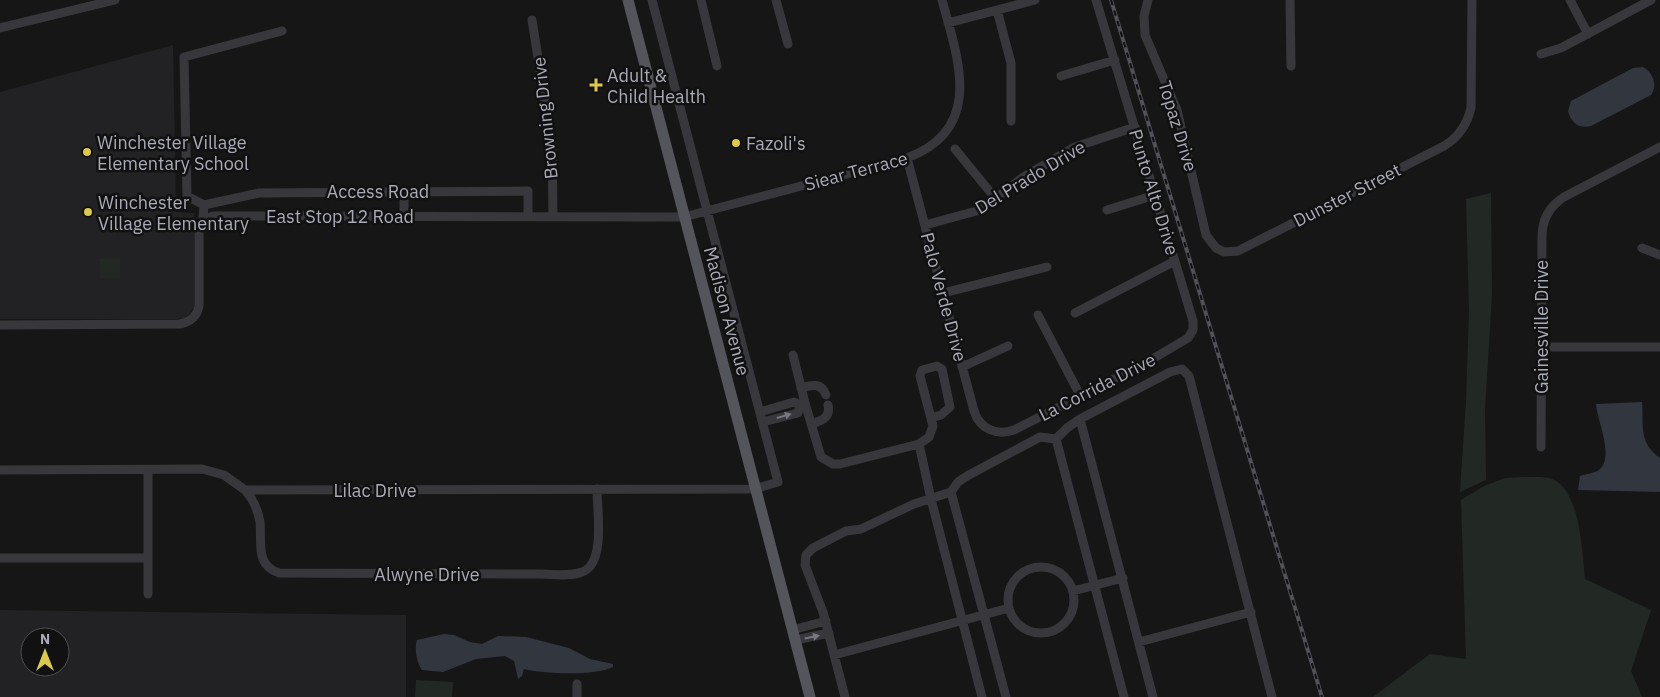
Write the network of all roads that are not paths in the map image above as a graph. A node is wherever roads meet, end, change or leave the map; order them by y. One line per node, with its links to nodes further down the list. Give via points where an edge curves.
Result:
1 (115, 0): 17 (street)
2 (628, 0): 40 (main road, Madison Avenue)
3 (652, 0): 36 (street)
4 (701, 0): 23 (street)
5 (776, 0): 20 (street)
6 (942, 0): 16 (street, Siear Terrace)
7 (1035, 0): 14 (street)
8 (1096, 0): 22 (street, Punto Alto Drive)
9 (1148, 0): 44 (street, Topaz Drive, via 1144,16 1146,38 1181,123 1206,234 1210,243)
10 (1290, 0): 24 (street)
11 (1472, 0): 44 (street, Dunster Street, via 1471,101 1467,123 1450,142 1238,251)
12 (1570, 0): 19 (street)
13 (1651, 0): 19 (street)
14 (997, 10): 16 (street); 26 (street, via 1011,69)
15 (532, 20): 38 (street, Browning Drive, via 552,146)
16 (948, 23): 30 (street, Siear Terrace, via 960,71 961,91 957,108 936,141)
17 (0, 28)
18 (282, 31): 34 (street, via 184,57 187,196)
19 (1588, 34): 21 (street, via 1558,50)
20 (788, 44)
21 (1541, 54)
22 (1115, 60): 25 (street); 27 (street, Punto Alto Drive)
23 (717, 66)
24 (1291, 66)
25 (1061, 76)
26 (1011, 121)
27 (1135, 127): 32 (street, Punto Alto Drive); 33 (street, Del Prado Drive, via 1075,147 1022,178)
28 (1660, 147): 54 (street, Gainesville Drive, via 1567,194 1551,208 1542,232)
29 (956, 149): 33 (street)
30 (907, 158): 36 (street, Siear Terrace); 42 (street, Palo Verde Drive)
31 (404, 191): 34 (street, Access Road, via 259,193); 37 (street, Access Road, via 528,191); 39 (street)
32 (1155, 195): 35 (street); 46 (street, Punto Alto Drive)
33 (996, 200): 42 (street, Del Prado Drive, via 976,211)
34 (204, 205): 41 (street)
35 (1107, 210)
36 (707, 211): 40 (street, Siear Terrace); 63 (street)
37 (528, 216): 38 (street, East Stop 12 Road); 39 (street, East Stop 12 Road)
38 (553, 216): 40 (street, East Stop 12 Road)
39 (404, 217): 41 (street, East Stop 12 Road, via 213,216)
40 (684, 217): 75 (main road, Madison Avenue)
41 (203, 220): 52 (street, via 199,225 198,309 188,322)
42 (925, 226): 48 (street, Palo Verde Drive)
43 (1642, 248): 45 (street)
44 (1220, 250)
45 (1660, 255)
46 (1175, 260): 49 (street); 51 (street, Punto Alto Drive)
47 (1047, 266): 48 (street)
48 (943, 294): 57 (street, Palo Verde Drive)
49 (1074, 313)
50 (1038, 315): 60 (street)
51 (1193, 324): 60 (street, La Corrida Drive, via 1188,338)
52 (0, 325)
53 (1008, 346): 57 (street)
54 (1541, 347): 55 (street); 71 (street, Gainesville Drive)
55 (1660, 347)
56 (793, 355): 58 (street)
57 (962, 367): 68 (street, Palo Verde Drive, via 976,416)
58 (801, 388): 59 (street, via 818,385); 61 (street)
59 (826, 395)
60 (1081, 397): 68 (street, La Corrida Drive, via 1012,431)
61 (802, 404): 63 (street, via 794,402); 66 (street, one-way to 61, via 798,413); 67 (street)
62 (828, 405): 67 (street, via 827,416)
63 (760, 412): 66 (street)
64 (931, 418): 64 (street, via 920,376 922,370 937,366 942,369 950,407); 70 (street, via 933,426 929,436)
65 (1080, 419): 69 (street); 81 (street); 86 (street, via 1170,372 1180,369 1189,376)
66 (763, 422): 75 (street, Lilac Drive, via 778,482)
67 (810, 424): 70 (street, via 821,457 833,464)
68 (989, 430)
69 (1056, 438): 77 (street, via 1040,437 967,476); 82 (street)
70 (919, 444): 78 (street)
71 (1541, 447)
72 (0, 470): 73 (street)
73 (148, 470): 76 (street, via 215,471 233,479); 80 (street)
74 (597, 489): 75 (street, Lilac Drive); 76 (street, Lilac Drive); 76 (street, Alwyne Drive, via 594,563 578,573 539,574 279,573 270,570 262,560 258,514)
75 (755, 489): 91 (main road, Madison Avenue)
76 (245, 490)
77 (951, 492): 78 (street); 87 (street)
78 (931, 499): 88 (street); 89 (street, via 866,528 846,531 810,550 804,560 805,565)
79 (0, 558): 80 (street)
80 (148, 558): 84 (street)
81 (1123, 578): 82 (street); 92 (street)
82 (1095, 586): 83 (street); 100 (street)
83 (1073, 591): 85 (street, via 1065,577 1056,570 1032,568 1012,585); 85 (street, via 1074,604 1070,616 1062,626 1050,632 1025,628 1015,620)
84 (148, 594)
85 (1009, 608): 87 (street)
86 (1251, 612): 92 (street); 102 (street)
87 (984, 615): 88 (street); 99 (street)
88 (962, 620): 93 (street); 98 (street)
89 (826, 621): 90 (street); 91 (street)
90 (829, 633): 91 (street, one-way to 90); 93 (street)
91 (793, 635): 96 (main road, Madison Avenue)
92 (1139, 642): 101 (street)
93 (834, 655): 97 (street)
94 (577, 684): 95 (street)
95 (577, 697)
96 (810, 697)
97 (845, 697)
98 (982, 697)
99 (1006, 697)
100 (1124, 697)
101 (1153, 697)
102 (1272, 697)

